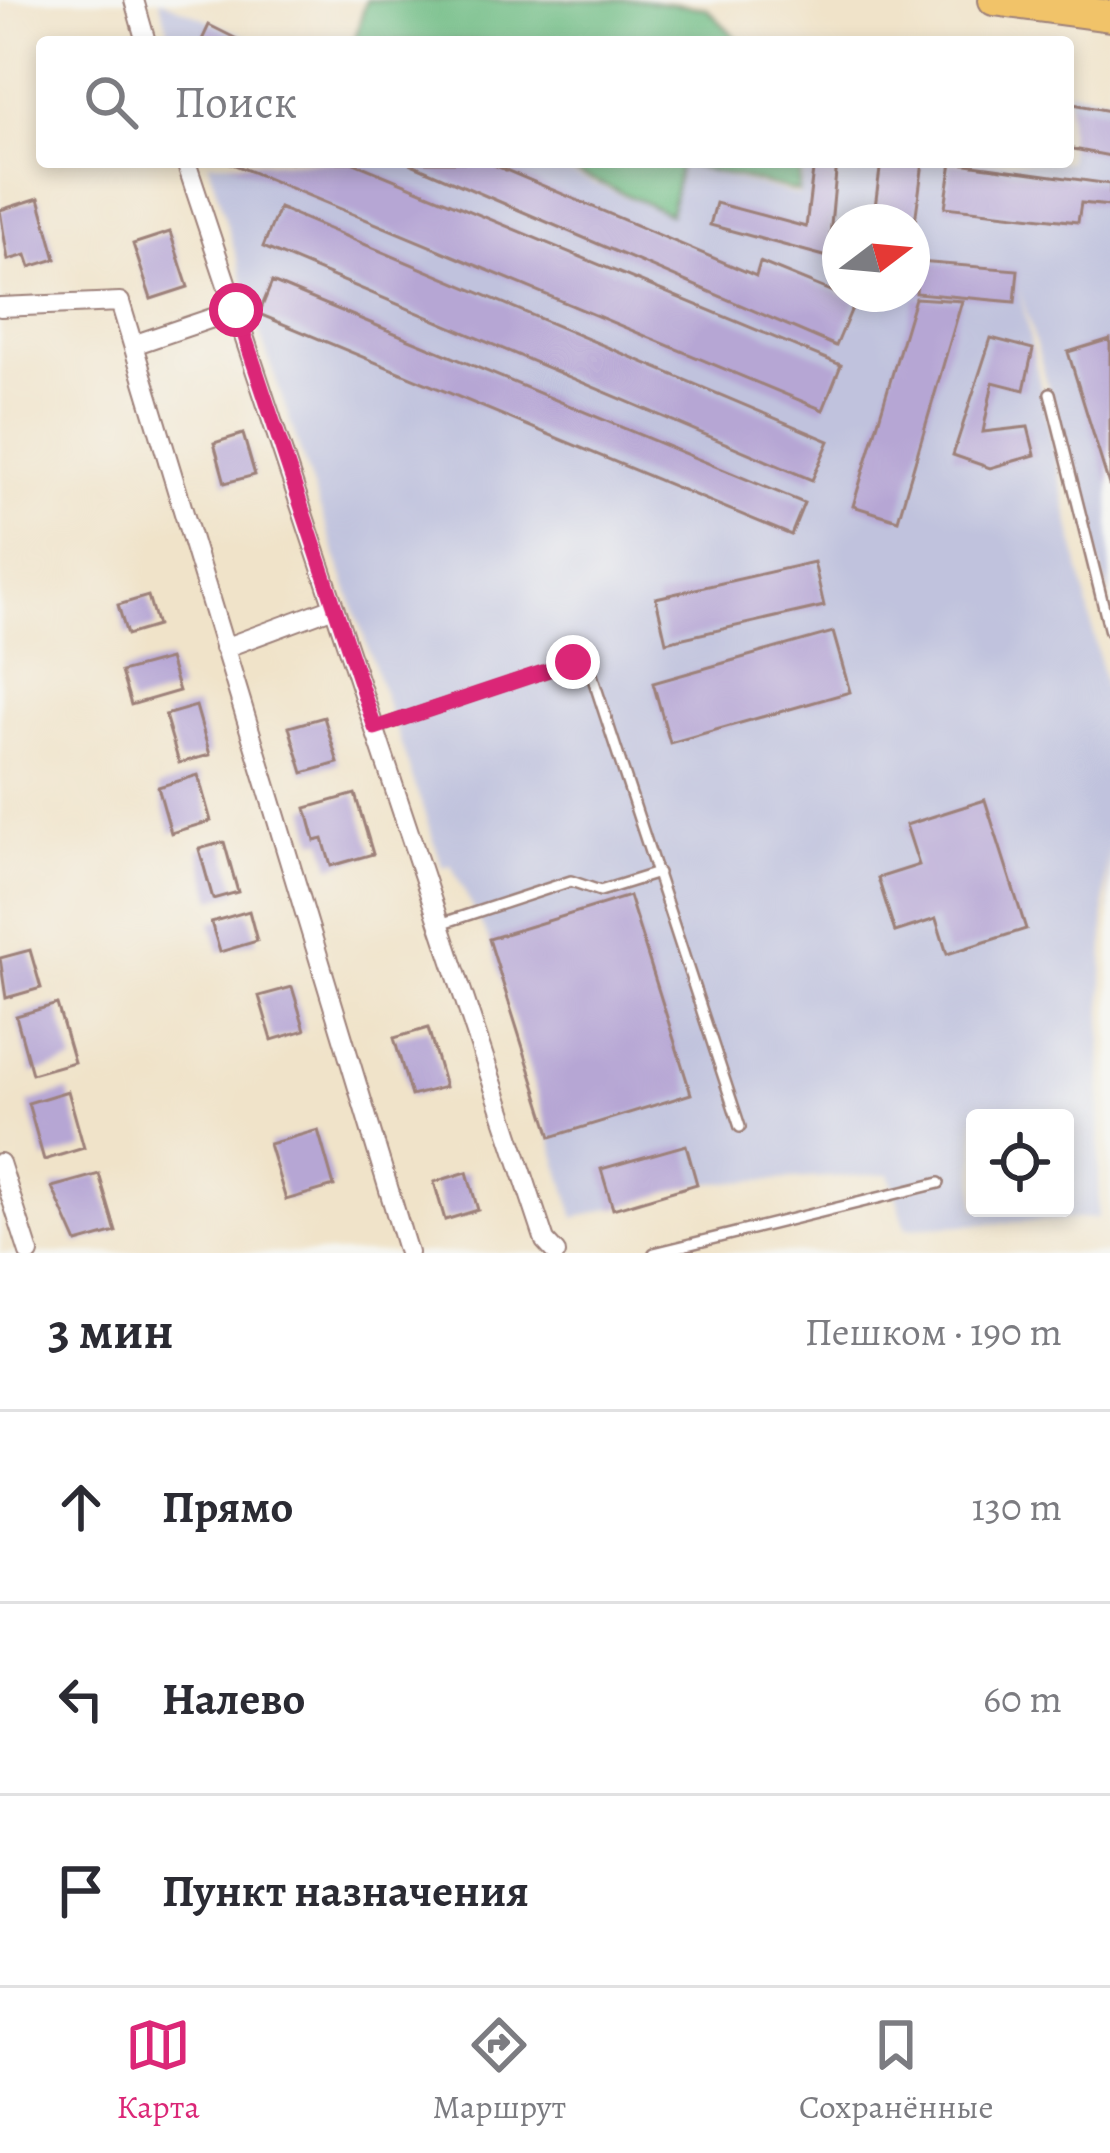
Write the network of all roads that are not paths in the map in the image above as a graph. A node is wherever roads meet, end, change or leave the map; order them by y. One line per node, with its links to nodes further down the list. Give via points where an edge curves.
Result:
1 (134, 0): 4 (street)
2 (994, 0): 3 (highway)
3 (1110, 16)
4 (144, 36)
5 (188, 168): 7 (street)
6 (0, 307): 8 (street, via 120,302)
7 (236, 310): 8 (street); 10 (street)
8 (133, 345): 12 (street)
9 (1050, 393): 11 (lane)
10 (334, 607): 12 (street); 13 (street)
11 (1110, 632)
12 (224, 648): 20 (street)
13 (375, 728): 14 (lane, via 588,663); 15 (street)
14 (658, 873): 15 (lane, via 600,891 571,881); 16 (lane)
15 (440, 924): 21 (street, via 545,1241)
16 (740, 1127)
17 (0, 1163): 19 (street)
18 (939, 1183): 22 (lane)
19 (29, 1253)
20 (408, 1253)
21 (556, 1253)
22 (654, 1253)

